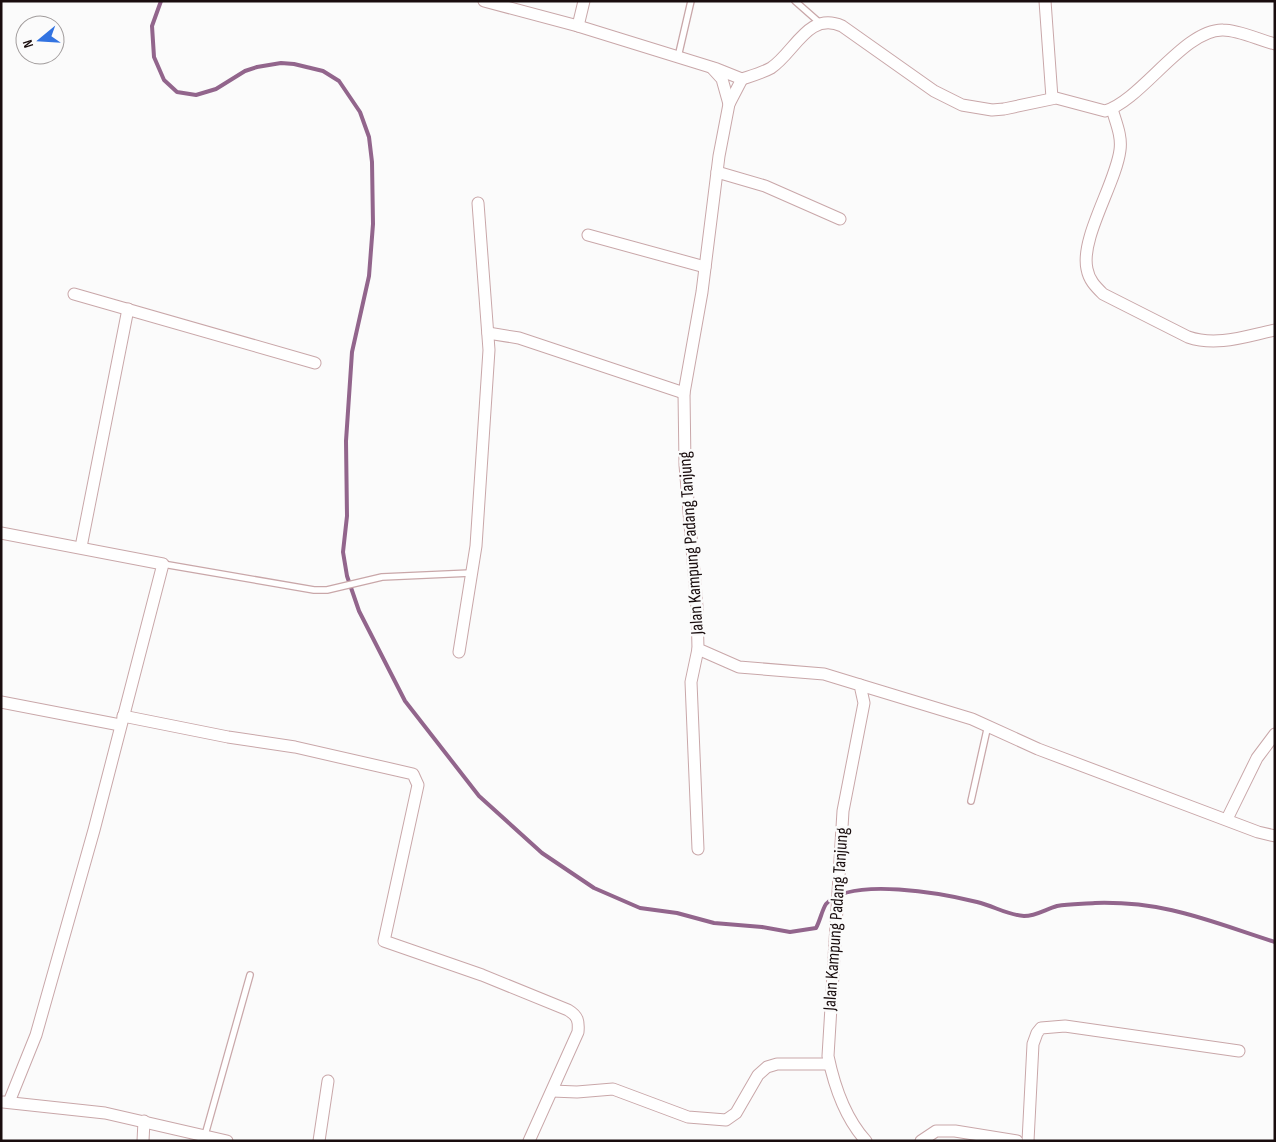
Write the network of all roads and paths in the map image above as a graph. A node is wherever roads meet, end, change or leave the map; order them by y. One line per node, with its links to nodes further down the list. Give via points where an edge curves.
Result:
1 (484, 1): 7 (street)
2 (584, 1): 7 (street)
3 (691, 1): 9 (lane)
4 (795, 1): 6 (lane)
5 (1045, 1): 12 (street)
6 (820, 23): 11 (street, via 772,67); 12 (street, via 831,21 842,26 934,91 962,105 992,110)
7 (578, 26): 9 (street)
8 (1275, 44): 14 (street, via 1224,30 1211,32 1187,46)
9 (678, 57): 10 (street)
10 (712, 68): 11 (street); 13 (street, via 722,79)
11 (742, 79): 13 (street, Jalan Kampung Padang Tanjung)
12 (1052, 98): 14 (street, via 1101,112)
13 (729, 104): 15 (street, Jalan Kampung Padang Tanjung)
14 (1112, 109): 22 (street, via 1121,144 1120,154 1089,243 1086,266 1094,286 1103,294 1201,342)
15 (717, 172): 17 (street, via 765,186); 19 (street, Jalan Kampung Padang Tanjung)
16 (478, 203): 23 (street)
17 (840, 219)
18 (588, 234): 19 (street)
19 (705, 267): 25 (street, Jalan Kampung Padang Tanjung)
20 (74, 294): 21 (street)
21 (128, 310): 24 (street); 27 (street)
22 (1275, 330)
23 (488, 333): 25 (street, via 519,338); 29 (street, via 483,470)
24 (315, 363)
25 (684, 393): 30 (street, Jalan Kampung Padang Tanjung, via 685,465)
26 (1, 533): 27 (street)
27 (81, 547): 28 (street)
28 (163, 564): 29 (lane, via 314,590 369,580); 34 (street)
29 (471, 573): 31 (street)
30 (698, 649): 32 (street, Jalan Kampung Padang Tanjung, via 739,668 824,674); 40 (street, via 690,682)
31 (459, 652)
32 (860, 685): 35 (street); 43 (street, Jalan Kampung Padang Tanjung, via 864,703 843,811 829,1026)
33 (1, 702): 34 (street)
34 (121, 721): 45 (street, via 295,747 413,774 418,785 384,940 482,974 576,1016 578,1032); 46 (street, via 36,1035)
35 (988, 725): 37 (lane); 38 (street, via 1038,749)
36 (1275, 734): 38 (street, via 1257,758)
37 (971, 801)
38 (1228, 819): 39 (street)
39 (1275, 836)
40 (698, 849)
41 (250, 975): 48 (lane)
42 (1239, 1051): 56 (street, via 1065,1026 1041,1028 1033,1044)
43 (830, 1064): 45 (street, via 777,1064 767,1067 758,1075 736,1113 726,1120 688,1117 613,1089); 53 (street, Jalan Kampung Padang Tanjung, via 852,1122)
44 (328, 1081): 51 (street)
45 (552, 1091): 52 (street)
46 (5, 1102): 47 (street, via 105,1113)
47 (144, 1121): 48 (street); 49 (street)
48 (205, 1135): 50 (street)
49 (143, 1141)
50 (227, 1141)
51 (319, 1141)
52 (530, 1141)
53 (866, 1141)
54 (921, 1141): 55 (street, via 936,1131)
55 (1017, 1141)
56 (1028, 1141)

